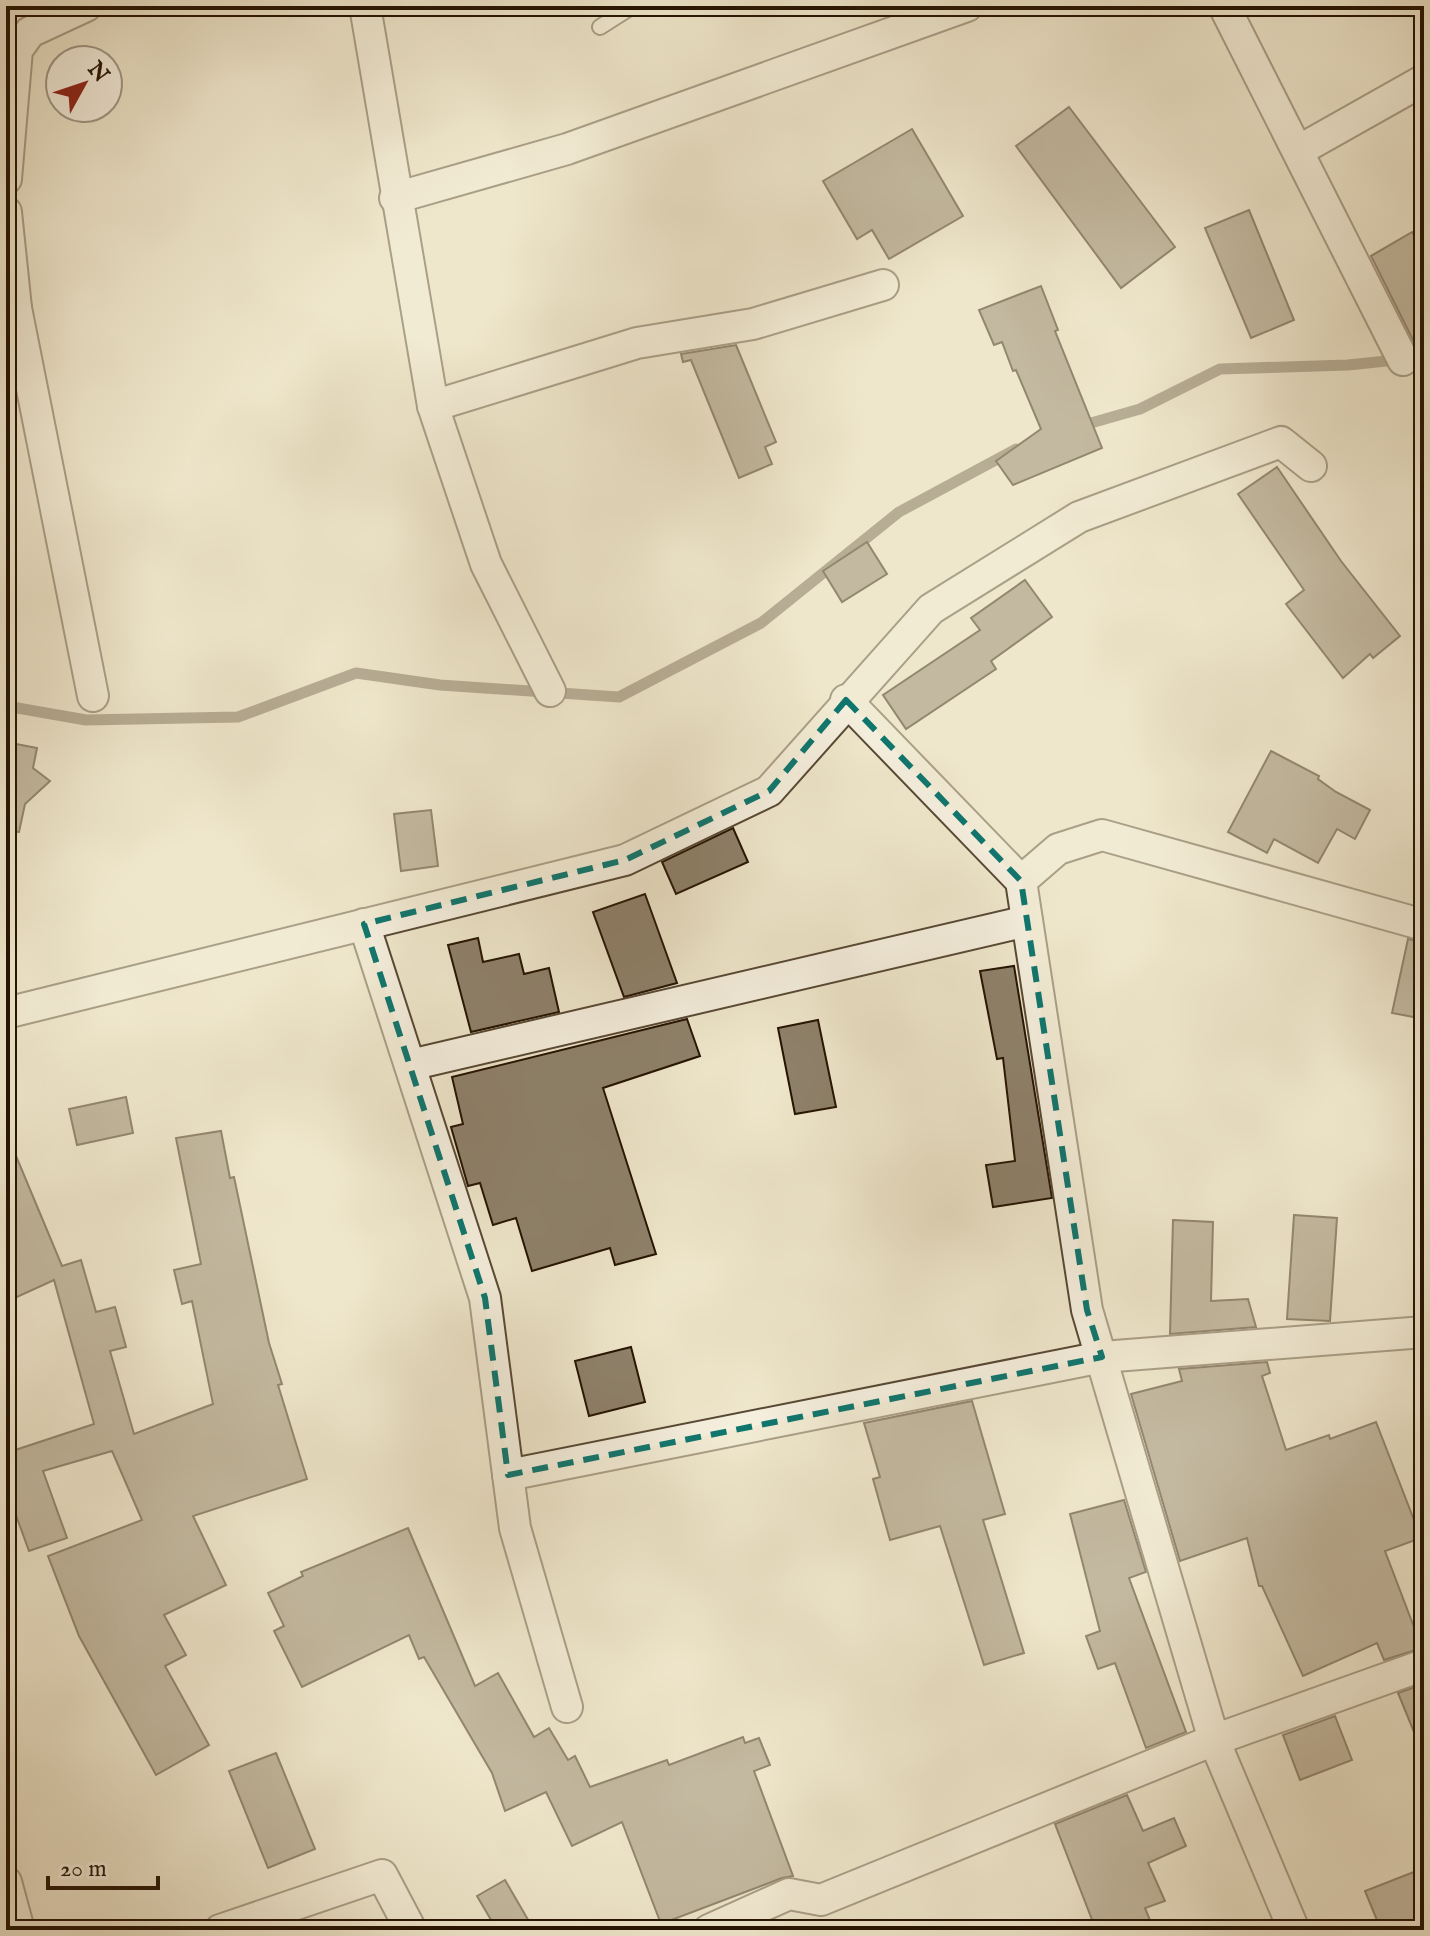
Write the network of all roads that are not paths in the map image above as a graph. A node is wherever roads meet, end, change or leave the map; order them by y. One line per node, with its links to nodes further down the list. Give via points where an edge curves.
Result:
1 (86, 6): 9 (street, via 30,32 17,50)
2 (365, 6): 10 (street)
3 (633, 6): 6 (lane)
4 (967, 6): 10 (street, via 567,149)
5 (1224, 6): 8 (street)
6 (600, 27)
7 (1424, 80): 8 (street)
8 (1298, 151): 14 (street)
9 (6, 179)
10 (395, 198): 15 (street)
11 (6, 212): 13 (street)
12 (883, 285): 15 (street, via 753,324 637,343)
13 (11, 313): 18 (street)
14 (1403, 360)
15 (433, 406): 17 (street, via 486,564)
16 (1311, 466): 19 (street, via 1281,442 1079,517 931,609)
17 (550, 691)
18 (93, 696)
19 (846, 700): 20 (street); 22 (street, via 769,791 625,860)
20 (1021, 881): 21 (street); 23 (street, via 1058,849 1102,835)
21 (1027, 921): 25 (street); 27 (street, via 1087,1310)
22 (364, 924): 24 (street); 25 (street)
23 (1424, 925)
24 (6, 1013)
25 (410, 1065): 28 (street, via 485,1298)
26 (1424, 1332): 27 (street)
27 (1102, 1357): 28 (street); 31 (street)
28 (508, 1475): 30 (street, via 515,1528)
29 (1424, 1665): 31 (street)
30 (567, 1707)
31 (1214, 1740): 36 (street, via 821,1900 789,1894); 37 (street)
32 (6, 1882): 33 (street)
33 (19, 1930)
34 (220, 1930): 35 (street, via 382,1875)
35 (411, 1930)
36 (709, 1930)
37 (1294, 1930)

